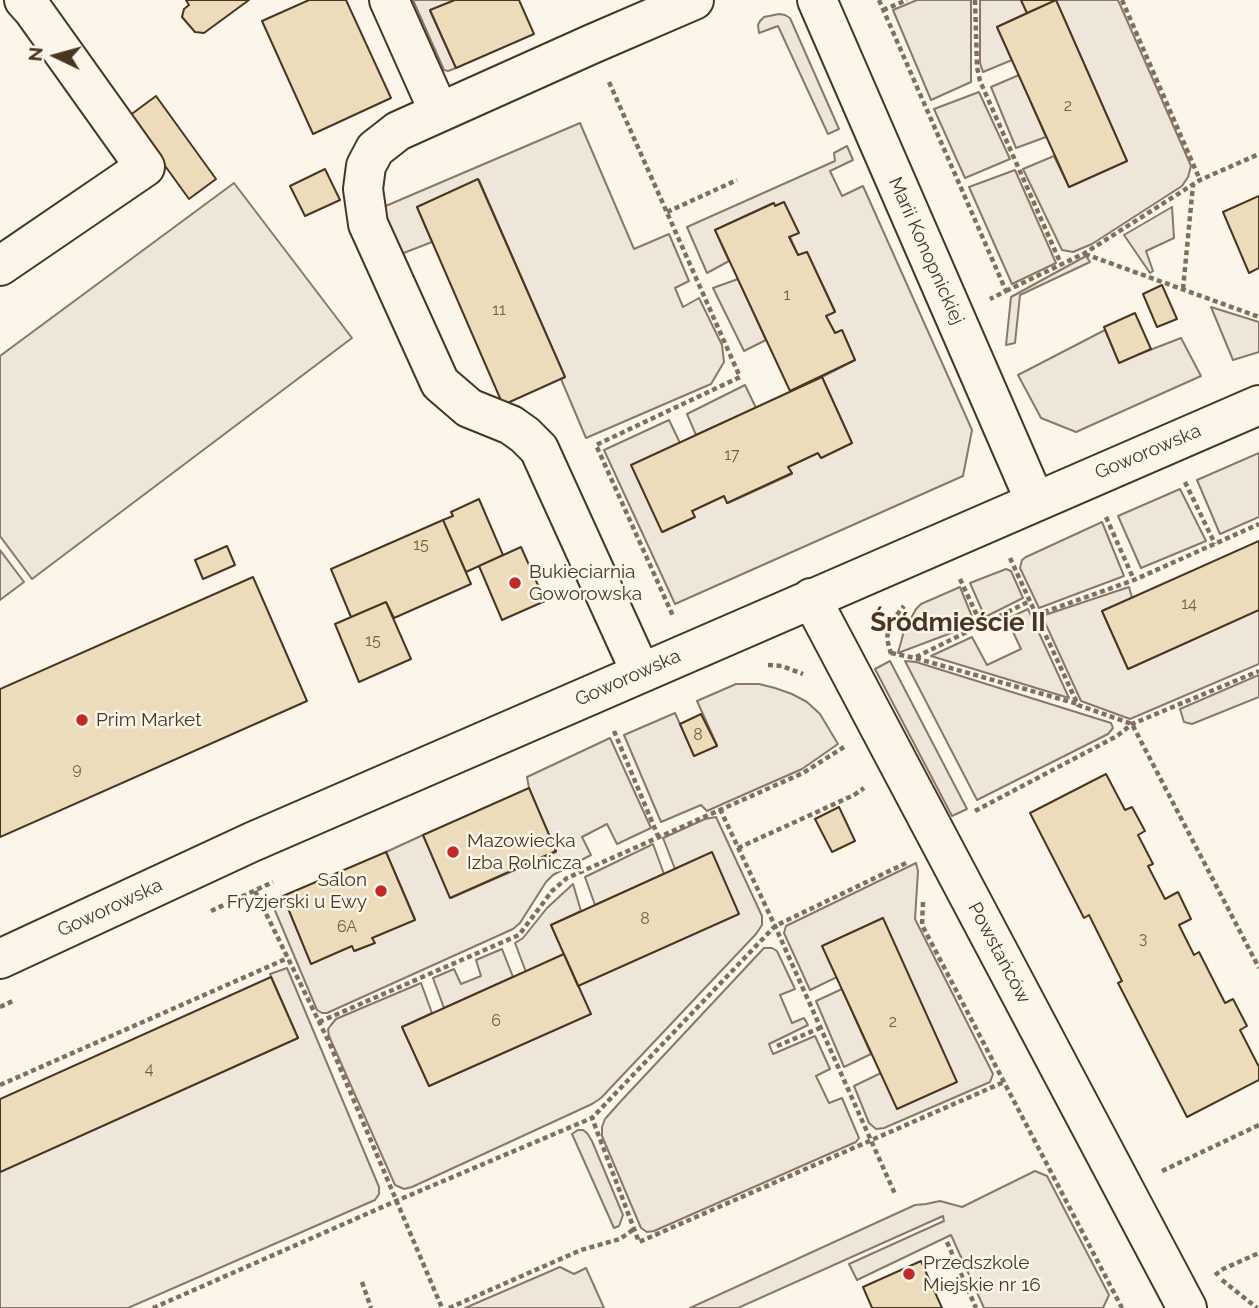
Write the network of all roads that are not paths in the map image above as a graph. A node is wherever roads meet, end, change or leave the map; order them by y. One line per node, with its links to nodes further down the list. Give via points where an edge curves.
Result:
1 (24, 0): 6 (street, via 145,167)
2 (389, 0): 5 (street)
3 (694, 0): 5 (street)
4 (817, 0): 8 (street, Marii Konopnickiej)
5 (439, 112): 10 (street, via 398,131 376,149 366,166 363,189 368,224 440,383 469,408 511,425 540,449)
6 (0, 267)
7 (1259, 405): 8 (street, Goworowska)
8 (1035, 501): 9 (street, Goworowska)
9 (811, 598): 10 (street, Goworowska); 12 (street, Powstańców)
10 (641, 673): 11 (street, Goworowska, via 252,842)
11 (0, 960)
12 (1187, 1308)

